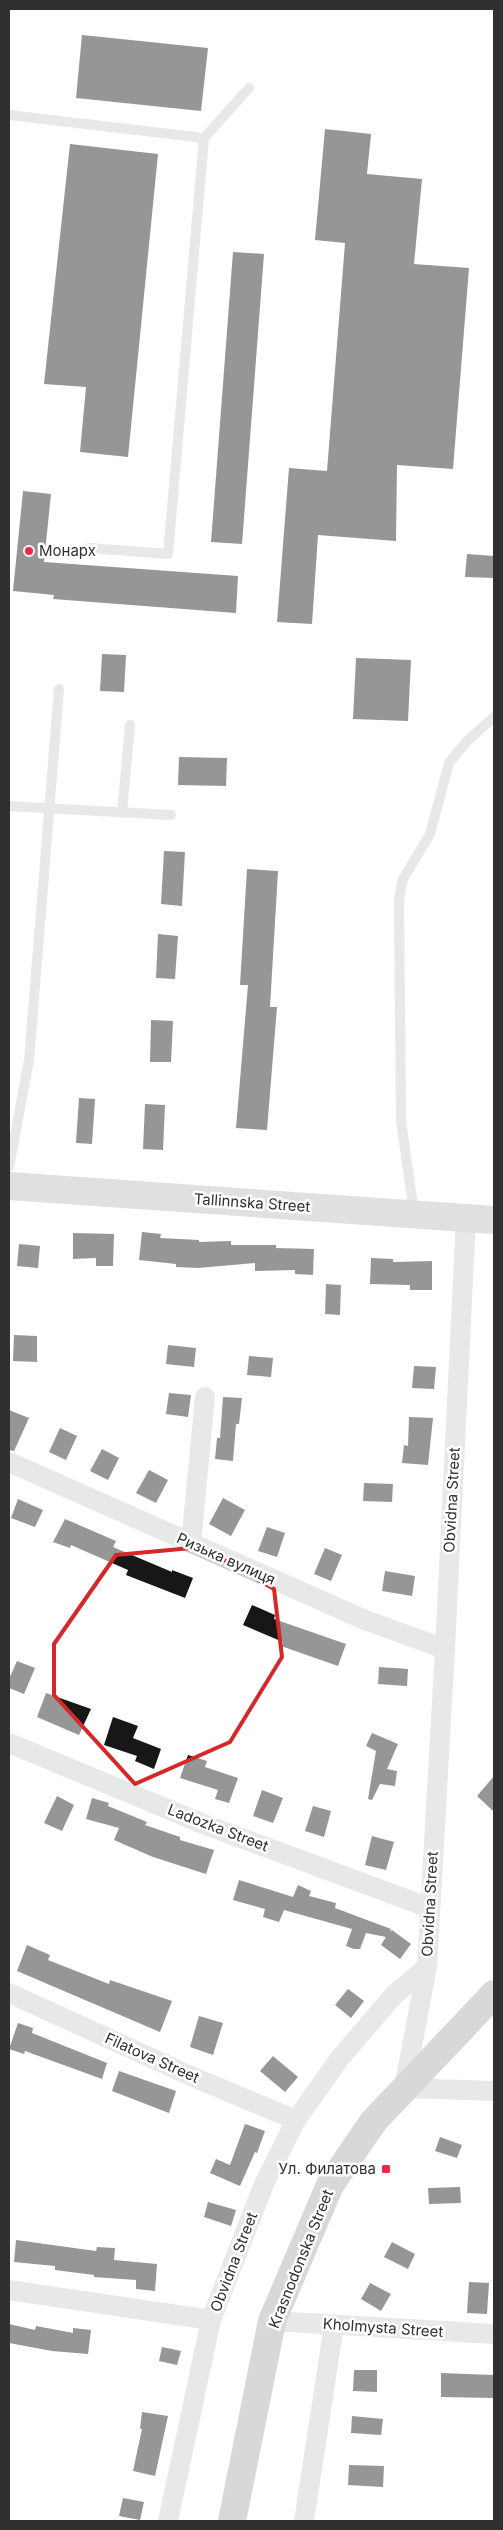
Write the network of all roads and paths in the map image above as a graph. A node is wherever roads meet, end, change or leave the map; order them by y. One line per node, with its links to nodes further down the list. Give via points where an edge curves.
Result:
1 (250, 88): 3 (lane)
2 (9, 115): 3 (lane)
3 (204, 138): 4 (lane, via 168,554)
4 (89, 548)
5 (59, 689): 9 (lane)
6 (494, 717): 14 (lane, via 449,763 430,834 402,881 399,902 401,1112)
7 (130, 725): 10 (lane)
8 (9, 806): 9 (lane)
9 (49, 808): 10 (lane); 12 (lane, via 29,1060)
10 (122, 812): 11 (lane)
11 (171, 815)
12 (9, 1167)
13 (9, 1186): 14 (street, Tallinnska Street)
14 (414, 1214): 15 (street, Tallinnska Street)
15 (466, 1218): 16 (street, Tallinnska Street); 20 (street, Obvidna Street)
16 (494, 1220)
17 (205, 1397): 19 (street)
18 (9, 1462): 19 (street, Ризька вулиця)
19 (191, 1543): 20 (street, Ризька вулиця, via 365,1620)
20 (445, 1649): 22 (street, Obvidna Street)
21 (9, 1743): 22 (street, Ladozka Street, via 206,1825)
22 (430, 1908): 23 (street, Obvidna Street)
23 (427, 1967): 26 (street); 28 (street, Obvidna Street, via 394,1995 340,2058)
24 (9, 1993): 28 (street, Filatova Street)
25 (494, 1994): 26 (main road, Krasnodonska Street)
26 (404, 2088): 27 (street); 31 (main road, Krasnodonska Street, via 373,2122 330,2185)
27 (494, 2091)
28 (296, 2120): 30 (street, Obvidna Street, via 264,2184)
29 (9, 2290): 30 (street)
30 (211, 2320): 34 (street, Obvidna Street)
31 (272, 2320): 32 (street, Kholmysta Street); 35 (main road, Krasnodonska Street)
32 (334, 2325): 33 (street, Kholmysta Street); 36 (street)
33 (494, 2334)
34 (168, 2521)
35 (232, 2521)
36 (304, 2521)

